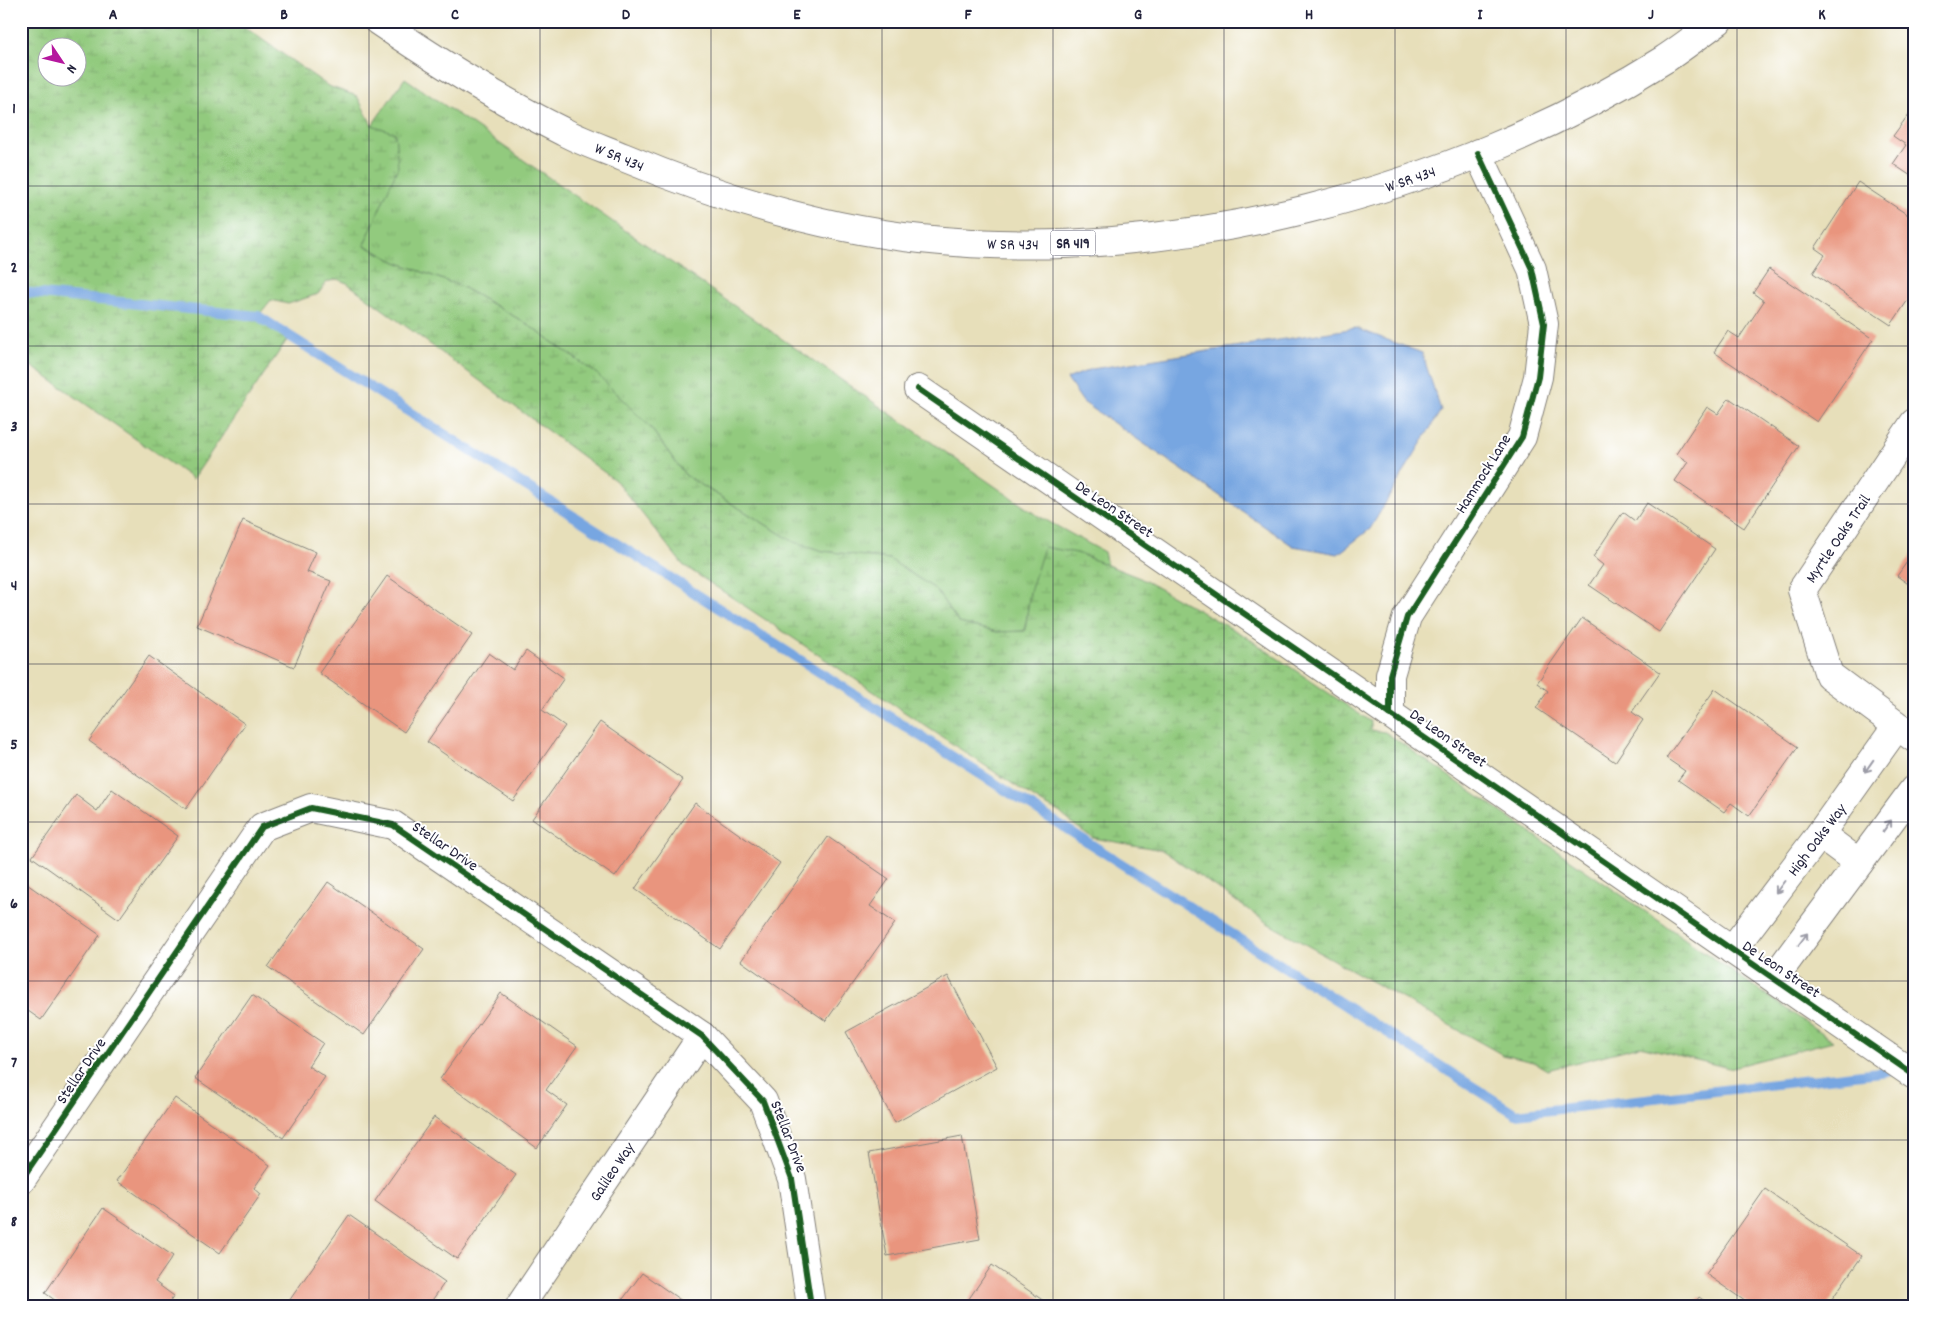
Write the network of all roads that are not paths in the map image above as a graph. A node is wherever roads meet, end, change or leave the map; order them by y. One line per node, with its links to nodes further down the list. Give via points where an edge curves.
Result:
1 (378, 21): 3 (street, W SR 434 / SR 419, via 492,94 567,134 657,171 756,205 841,226 920,239 1008,244 1099,243 1207,231 1300,212 1382,188)
2 (1718, 21): 3 (street, W SR 434 / SR 419, via 1665,58 1574,110)
3 (1478, 153): 6 (street, Hammock Lane, via 1532,269 1544,324 1538,377 1522,437 1407,618 1390,675)
4 (918, 389): 6 (street, De Leon Street)
5 (1914, 423): 7 (street, Myrtle Oaks Trail, via 1802,590 1829,675)
6 (1390, 714): 11 (street, De Leon Street)
7 (1905, 732): 9 (street, High Oaks Way, one-way to 9)
8 (1914, 788): 10 (street, one-way to 8)
9 (1820, 834): 10 (street); 11 (street, High Oaks Way, one-way to 11)
10 (1859, 863): 12 (street, one-way to 10)
11 (1732, 950): 12 (street, De Leon Street)
12 (1774, 978): 14 (street, De Leon Street)
13 (702, 1036): 15 (street, Stellar Drive, via 393,825 311,808 262,827); 16 (street, Galileo Way); 17 (street, Stellar Drive, via 763,1101 792,1179)
14 (1914, 1075)
15 (21, 1180)
16 (520, 1306)
17 (811, 1306)

